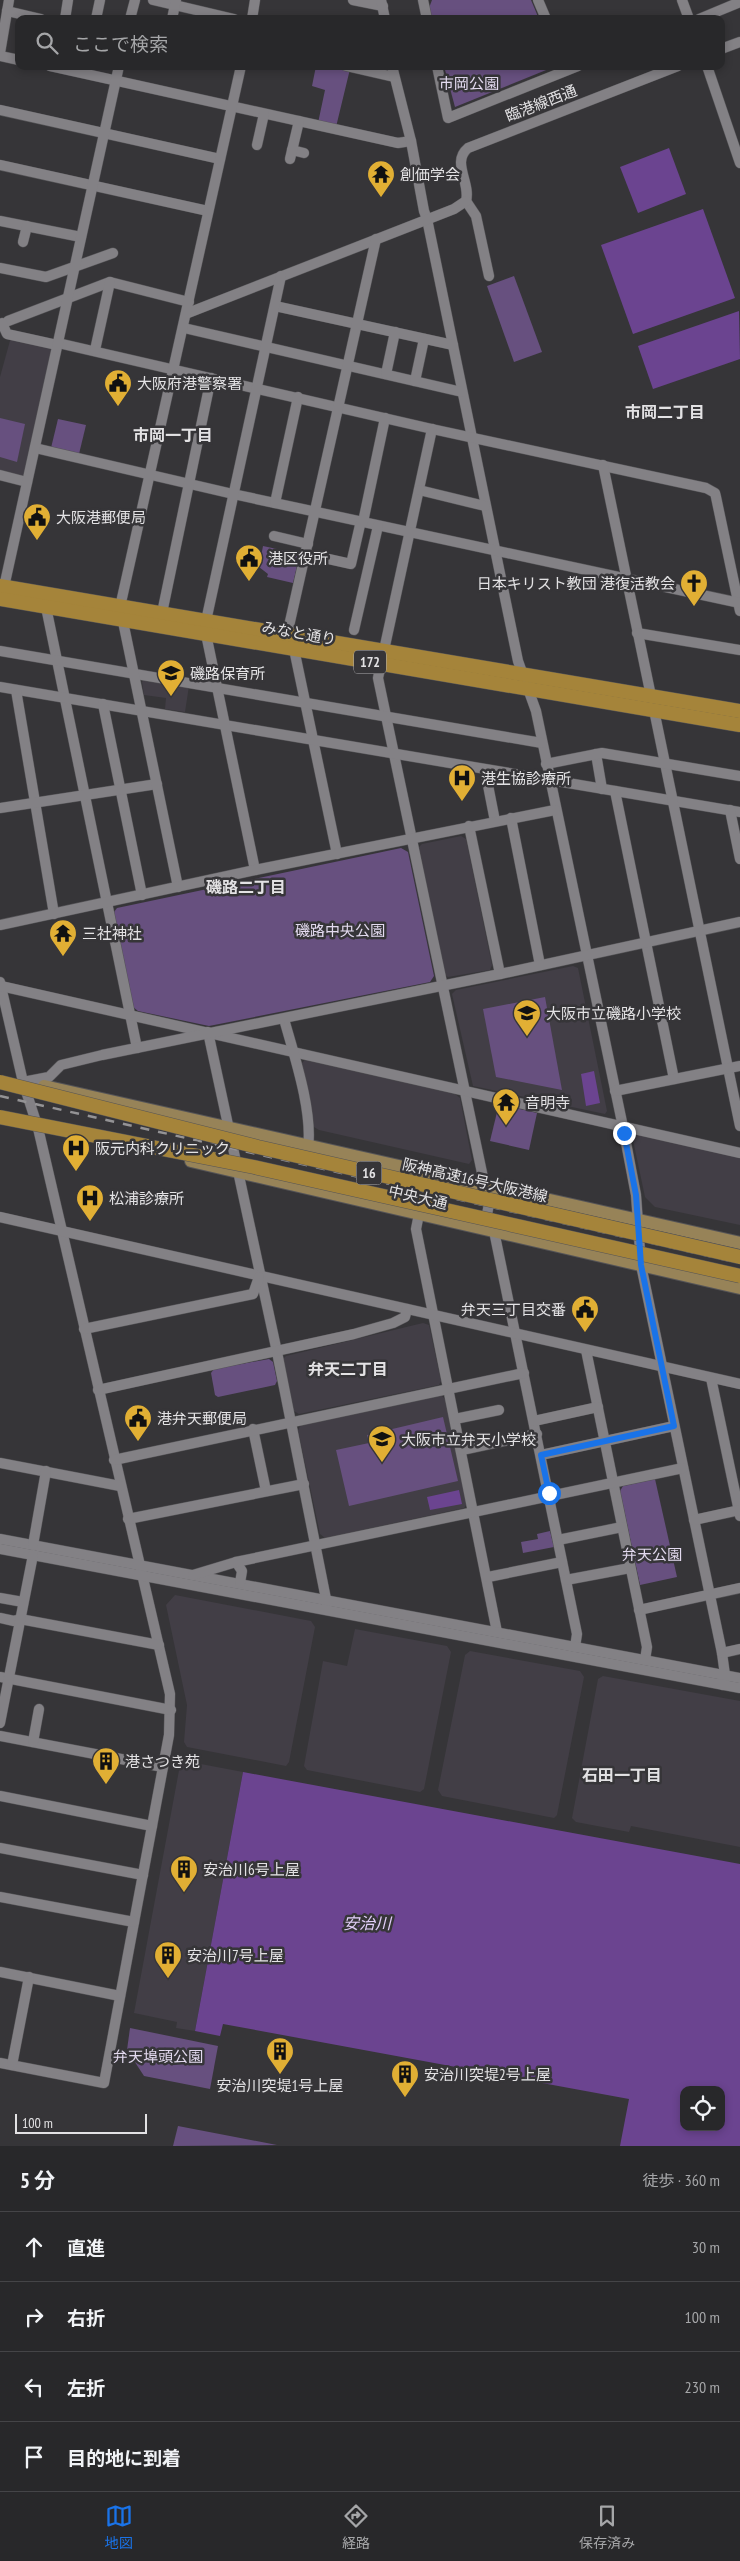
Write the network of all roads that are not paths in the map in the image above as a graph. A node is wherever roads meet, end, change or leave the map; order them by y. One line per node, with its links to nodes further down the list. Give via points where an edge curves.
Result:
1 (8, 0): 14 (street)
2 (68, 0): 16 (street)
3 (100, 0): 17 (street)
4 (135, 0): 18 (street)
5 (153, 0): 12 (street)
6 (256, 0): 20 (street)
7 (353, 0): 13 (street)
8 (422, 0): 21 (street)
9 (538, 0): 22 (street)
10 (682, 0): 23 (street)
11 (740, 2): 24 (street)
12 (176, 3): 19 (street)
13 (382, 3)
14 (7, 11): 15 (street); 27 (street)
15 (24, 15)
16 (65, 15)
17 (97, 15)
18 (131, 15)
19 (220, 15)
20 (253, 15)
21 (425, 15)
22 (544, 15)
23 (688, 15)
24 (709, 15)
25 (740, 42): 26 (street)
26 (725, 48)
27 (0, 54): 28 (street)
28 (15, 59)
29 (69, 70): 39 (street)
30 (118, 70): 39 (street)
31 (240, 70): 40 (street)
32 (363, 70): 38 (street)
33 (393, 70): 38 (street)
34 (438, 70): 35 (street, via 448,118)
35 (566, 70)
36 (668, 70): 52 (street, 臨港線西通, via 468,148 460,162 467,191)
37 (708, 70): 49 (street)
38 (394, 77): 45 (street)
39 (116, 80): 40 (street); 44 (street)
40 (232, 107): 42 (street); 48 (street)
41 (0, 110): 44 (street)
42 (264, 114): 43 (street); 46 (street)
43 (298, 121): 45 (street, via 398,142); 47 (street, via 291,154)
44 (104, 132): 48 (street); 51 (street)
45 (411, 141): 54 (street)
46 (257, 145)
47 (304, 153)
48 (220, 160): 53 (street)
49 (740, 163)
50 (0, 165): 51 (street)
51 (92, 185): 53 (street); 57 (street)
52 (466, 201): 54 (street); 64 (street, via 476,216)
53 (208, 211): 68 (street)
54 (428, 218): 58 (street); 74 (street)
55 (0, 221): 56 (street)
56 (27, 226): 57 (street); 59 (street)
57 (81, 237): 61 (street)
58 (376, 239): 63 (street); 69 (street)
59 (24, 242)
60 (113, 254): 61 (street)
61 (75, 267): 62 (street, via 46,277); 66 (street)
62 (0, 268)
63 (281, 276): 67 (street); 68 (street)
64 (489, 276)
65 (110, 282): 66 (street); 68 (street); 76 (street)
66 (69, 297): 73 (street); 73 (street, via 5,322 6,334)
67 (275, 306): 69 (street); 75 (street)
68 (188, 308): 70 (street)
69 (357, 323): 71 (street); 77 (street)
70 (184, 328): 75 (street); 78 (street)
71 (395, 332): 72 (street); 79 (street)
72 (424, 339): 74 (street); 81 (street)
73 (58, 344): 76 (street); 89 (street)
74 (453, 346): 83 (street)
75 (266, 348): 77 (street); 82 (street)
76 (95, 350): 78 (street)
77 (348, 365): 79 (street); 85 (street)
78 (174, 370): 80 (street); 92 (street)
79 (386, 374): 81 (street)
80 (211, 378): 82 (street); 94 (street)
81 (415, 381): 83 (street)
82 (257, 388): 84 (street); 96 (street)
83 (462, 392): 88 (street)
84 (298, 397): 85 (street); 97 (street)
85 (339, 408): 86 (street); 99 (street)
86 (385, 418): 87 (street); 100 (street)
87 (432, 429): 88 (street); 95 (street)
88 (472, 438): 90 (street); 98 (street)
89 (35, 448): 92 (street); 93 (street)
90 (603, 465): 107 (street); 109 (street, via 706,488 714,493)
91 (0, 475): 93 (street)
92 (150, 475): 94 (street); 111 (street)
93 (27, 482): 108 (street)
94 (189, 484): 96 (street); 112 (street)
95 (418, 490): 98 (street); 102 (street)
96 (233, 494): 97 (street); 113 (street)
97 (275, 503): 99 (street)
98 (485, 506): 105 (street)
99 (315, 512): 100 (street); 104 (street)
100 (363, 522): 101 (street); 106 (street, via 351,564)
101 (378, 526): 102 (street); 114 (street)
102 (409, 532): 105 (street); 120 (street)
103 (274, 536): 104 (street)
104 (308, 544): 106 (street)
105 (495, 551): 107 (street); 123 (street)
106 (306, 554): 116 (street)
107 (628, 580): 109 (street); 115 (street)
108 (1, 591): 110 (highway, みなと通り / 172); 111 (highway, みなと通り / 172)
109 (739, 606)
110 (46, 607): 111 (highway, みなと通り / 172); 121 (street)
111 (122, 613): 112 (highway, みなと通り / 172); 113 (highway, みなと通り / 172); 122 (street)
112 (162, 614): 113 (highway, みなと通り / 172)
113 (206, 628): 116 (highway, みなと通り / 172); 117 (highway, みなと通り / 172); 125 (street)
114 (354, 630)
115 (638, 633): 118 (street); 130 (street)
116 (287, 635): 120 (highway, みなと通り / 172)
117 (294, 649): 120 (highway, みなと通り / 172); 129 (street)
118 (740, 650)
119 (0, 651): 121 (street)
120 (381, 657): 123 (highway, みなと通り / 172); 126 (highway, みなと通り / 172); 134 (street, via 378,678)
121 (55, 661): 122 (street); 128 (street)
122 (134, 674): 125 (street); 132 (street)
123 (521, 674): 126 (street); 130 (highway, みなと通り / 172)
124 (0, 687): 127 (street)
125 (217, 687): 129 (street); 135 (street)
126 (527, 689): 130 (highway, みなと通り / 172); 138 (street, via 536,711)
127 (16, 690): 128 (street); 152 (street)
128 (64, 698): 131 (street); 150 (street)
129 (304, 703): 134 (street); 137 (street)
130 (653, 703): 133 (highway, みなと通り / 172); 136 (highway, みなと通り / 172); 141 (street)
131 (103, 704): 132 (street); 147 (street)
132 (142, 711): 135 (street); 146 (street)
133 (740, 711)
134 (386, 716): 138 (street); 139 (street)
135 (226, 725): 137 (street); 162 (street)
136 (740, 725)
137 (314, 741): 139 (street); 160 (street)
138 (542, 743): 142 (street)
139 (394, 754): 143 (street); 159 (street)
140 (596, 754): 141 (street); 142 (street); 148 (street)
141 (664, 763): 144 (street); 151 (street)
142 (546, 764): 145 (street)
143 (485, 770): 145 (street); 157 (street)
144 (740, 776)
145 (549, 780): 148 (street); 154 (street)
146 (157, 784): 147 (street); 163 (street)
147 (120, 789): 150 (street); 164 (street)
148 (602, 789): 149 (street)
149 (614, 791): 151 (street); 170 (street)
150 (85, 794): 152 (street); 165 (street)
151 (672, 800): 155 (street); 169 (street)
152 (35, 803): 153 (street); 166 (street)
153 (0, 808)
154 (555, 810): 156 (street); 171 (street)
155 (735, 811): 161 (street)
156 (510, 818): 157 (street); 172 (street)
157 (496, 821): 158 (street)
158 (469, 826): 159 (street); 173 (street)
159 (412, 839): 160 (street); 176 (street)
160 (337, 854): 162 (street)
161 (740, 859)
162 (255, 870): 163 (street)
163 (178, 887): 164 (street)
164 (142, 895): 165 (street)
165 (108, 903): 166 (street); 177 (street)
166 (54, 914): 168 (street)
167 (740, 922): 169 (street)
168 (0, 925)
169 (700, 931): 170 (street); 183 (street)
170 (645, 942): 171 (street); 185 (street)
171 (587, 956): 172 (street); 189 (street)
172 (540, 965): 173 (street)
173 (500, 974): 176 (street)
174 (0, 982): 175 (street)
175 (1, 986): 177 (street); 187 (street)
176 (442, 986): 178 (street); 188 (street)
177 (130, 1016): 179 (street); 180 (street)
178 (284, 1019): 179 (street); 181 (street)
179 (208, 1032): 180 (street); 181 (street); 194 (street)
180 (137, 1048): 187 (street, via 61,1065 49,1077)
181 (293, 1051): 188 (street); 195 (street, via 310,1133)
182 (740, 1066): 183 (street)
183 (728, 1068): 185 (street); 191 (street)
184 (0, 1077): 187 (main road, 中央大通)
185 (674, 1079): 189 (street)
186 (0, 1082): 205 (highway, 阪神高速16号大阪港線 / 16, bridge, via 258,1147)
187 (23, 1082): 193 (street); 194 (main road, 中央大通)
188 (464, 1090): 192 (street); 198 (street)
189 (615, 1091): 192 (street)
190 (0, 1119): 193 (main road, 中央大通); 208 (highway, 16, bridge, via 254,1167)
191 (740, 1126)
192 (623, 1127): 196 (street); 201 (street)
193 (38, 1128): 197 (main road, 中央大通, via 134,1146); 202 (street)
194 (228, 1129): 195 (main road, 中央大通); 197 (street)
195 (308, 1148): 198 (main road, 中央大通)
196 (740, 1152)
197 (239, 1173): 199 (main road, 中央大通); 207 (street)
198 (485, 1187): 201 (main road, 中央大通); 203 (street, via 490,1198 486,1220)
199 (420, 1214): 203 (main road, 中央大通); 211 (street, via 416,1229)
200 (0, 1217): 202 (street)
201 (639, 1221): 204 (main road, 中央大通); 206 (street)
202 (62, 1230): 207 (street); 212 (street)
203 (494, 1231): 206 (main road, 中央大通); 213 (street)
204 (740, 1243)
205 (740, 1256)
206 (641, 1265): 209 (main road, 中央大通); 216 (street)
207 (260, 1276): 210 (street); 212 (street, via 253,1294); 215 (street)
208 (740, 1276)
209 (740, 1288)
210 (407, 1309): 211 (street); 215 (street, via 405,1317 393,1324)
211 (434, 1315): 213 (street); 220 (street)
212 (84, 1328): 221 (street)
213 (516, 1334): 214 (street); 217 (street)
214 (586, 1350): 216 (street); 222 (street)
215 (277, 1352): 221 (street); 226 (street)
216 (662, 1367): 218 (street); 227 (street)
217 (524, 1374): 220 (street); 225 (street)
218 (711, 1378): 219 (street); 243 (street)
219 (740, 1384)
220 (449, 1389): 224 (street); 226 (street)
221 (98, 1390): 233 (street)
222 (598, 1407): 225 (street); 230 (street)
223 (499, 1410): 224 (street)
224 (455, 1419): 231 (street)
225 (534, 1421): 229 (street)
226 (291, 1422): 228 (street); 238 (street)
227 (674, 1426): 230 (street); 235 (street)
228 (252, 1430): 233 (street); 240 (street)
229 (536, 1434): 231 (street); 232 (street)
230 (604, 1442): 232 (street); 237 (street)
231 (462, 1450): 242 (street)
232 (541, 1455): 241 (street)
233 (114, 1460): 239 (street)
234 (0, 1463): 236 (street)
235 (682, 1468): 237 (street); 245 (street)
236 (46, 1472): 239 (street); 251 (street)
237 (612, 1483): 241 (street); 246 (street)
238 (304, 1484): 240 (street); 249 (street)
239 (120, 1486): 244 (street)
240 (266, 1491): 244 (street)
241 (549, 1495): 242 (street); 248 (street)
242 (475, 1512): 249 (street); 258 (street)
243 (740, 1512): 245 (street)
244 (128, 1519): 254 (street)
245 (694, 1520): 262 (street)
246 (622, 1527): 248 (street); 255 (street)
247 (0, 1539): 251 (street)
248 (558, 1540): 253 (street)
249 (316, 1545): 252 (street); 264 (street)
250 (0, 1549): 251 (street)
251 (33, 1550): 254 (street); 256 (street); 265 (street)
252 (236, 1562): 257 (street); 260 (street, via 242,1572)
253 (562, 1562): 258 (street); 259 (street)
254 (140, 1564): 256 (street); 257 (street)
255 (630, 1568): 259 (street); 267 (street)
256 (143, 1575): 266 (street); 271 (street)
257 (192, 1575): 260 (street)
258 (488, 1577): 270 (street)
259 (566, 1580): 272 (street, via 577,1634)
260 (240, 1583): 264 (street)
261 (740, 1588): 262 (street)
262 (710, 1594): 267 (street); 274 (street)
263 (0, 1598): 265 (street)
264 (328, 1600): 266 (street); 270 (street)
265 (23, 1602): 269 (street)
266 (326, 1610): 278 (street)
267 (639, 1610): 275 (street, via 647,1647)
268 (0, 1618): 269 (street)
269 (20, 1619): 271 (street); 276 (street)
270 (498, 1632): 272 (street)
271 (159, 1645): 281 (street)
272 (576, 1647): 275 (street)
273 (740, 1649): 274 (street)
274 (722, 1653): 278 (street)
275 (645, 1660): 278 (street)
276 (4, 1678): 281 (street); 282 (street)
277 (740, 1678): 278 (street)
278 (724, 1680): 279 (street)
279 (740, 1688)
280 (39, 1709): 284 (street)
281 (171, 1710): 285 (street)
282 (0, 1723)
283 (0, 1736): 284 (street)
284 (33, 1742): 285 (street)
285 (163, 1767): 287 (street)
286 (0, 1796): 287 (street)
287 (152, 1826): 289 (street)
288 (0, 1848): 289 (street)
289 (143, 1875): 291 (street)
290 (0, 1897): 291 (street)
291 (134, 1922): 294 (street)
292 (0, 1972): 293 (street)
293 (28, 1977): 294 (street); 296 (street)
294 (120, 1996): 296 (street, via 104,2083)
295 (0, 2063): 296 (street)
296 (12, 2065)

